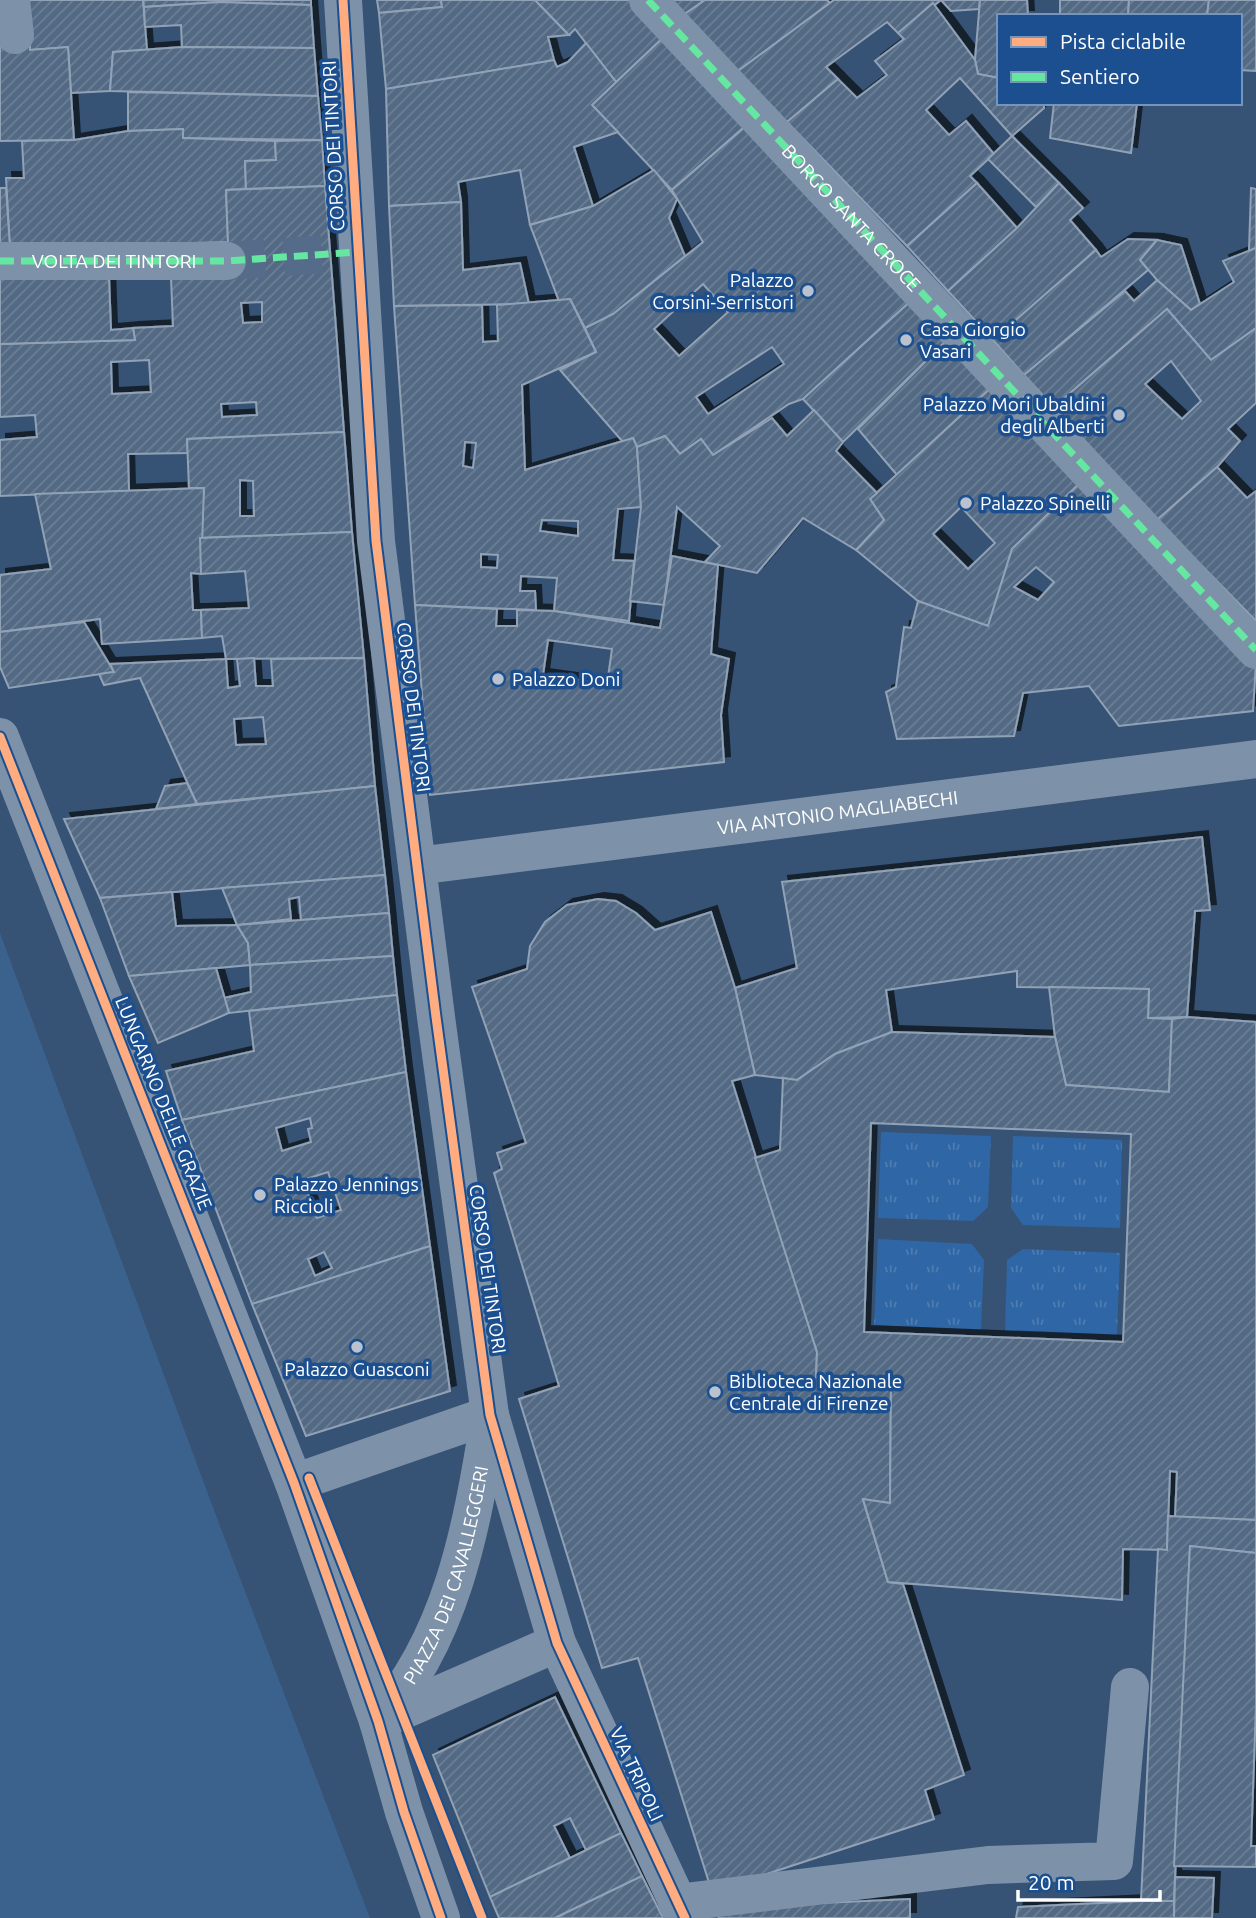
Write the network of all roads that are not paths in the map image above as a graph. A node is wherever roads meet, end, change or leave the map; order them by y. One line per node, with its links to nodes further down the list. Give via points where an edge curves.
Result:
1 (343, 0): 8 (street, CORSO DEI TINTORI, via 343,240)
2 (648, 0): 5 (street, BORGO SANTA CROCE)
3 (0, 261): 4 (street, VOLTA DEI TINTORI)
4 (227, 261)
5 (1256, 650)
6 (0, 737): 10 (street, LUNGARNO DELLE GRAZIE)
7 (1256, 759): 8 (street, VIA ANTONIO MAGLIABECHI)
8 (417, 866): 9 (street, CORSO DEI TINTORI)
9 (490, 1415): 10 (street); 11 (street, PIAZZA DEI CAVALLEGGERI); 13 (street, PIAZZA DEI CAVALLEGGERI, via 467,1542 453,1588 416,1672)
10 (294, 1483): 13 (street)
11 (557, 1643): 13 (street, PIAZZA DEI CAVALLEGGERI); 14 (street, VIA TRIPOLI)
12 (1130, 1687): 14 (street, via 1114,1861 988,1865)
13 (378, 1721): 15 (street)
14 (681, 1910)
15 (441, 1918)

